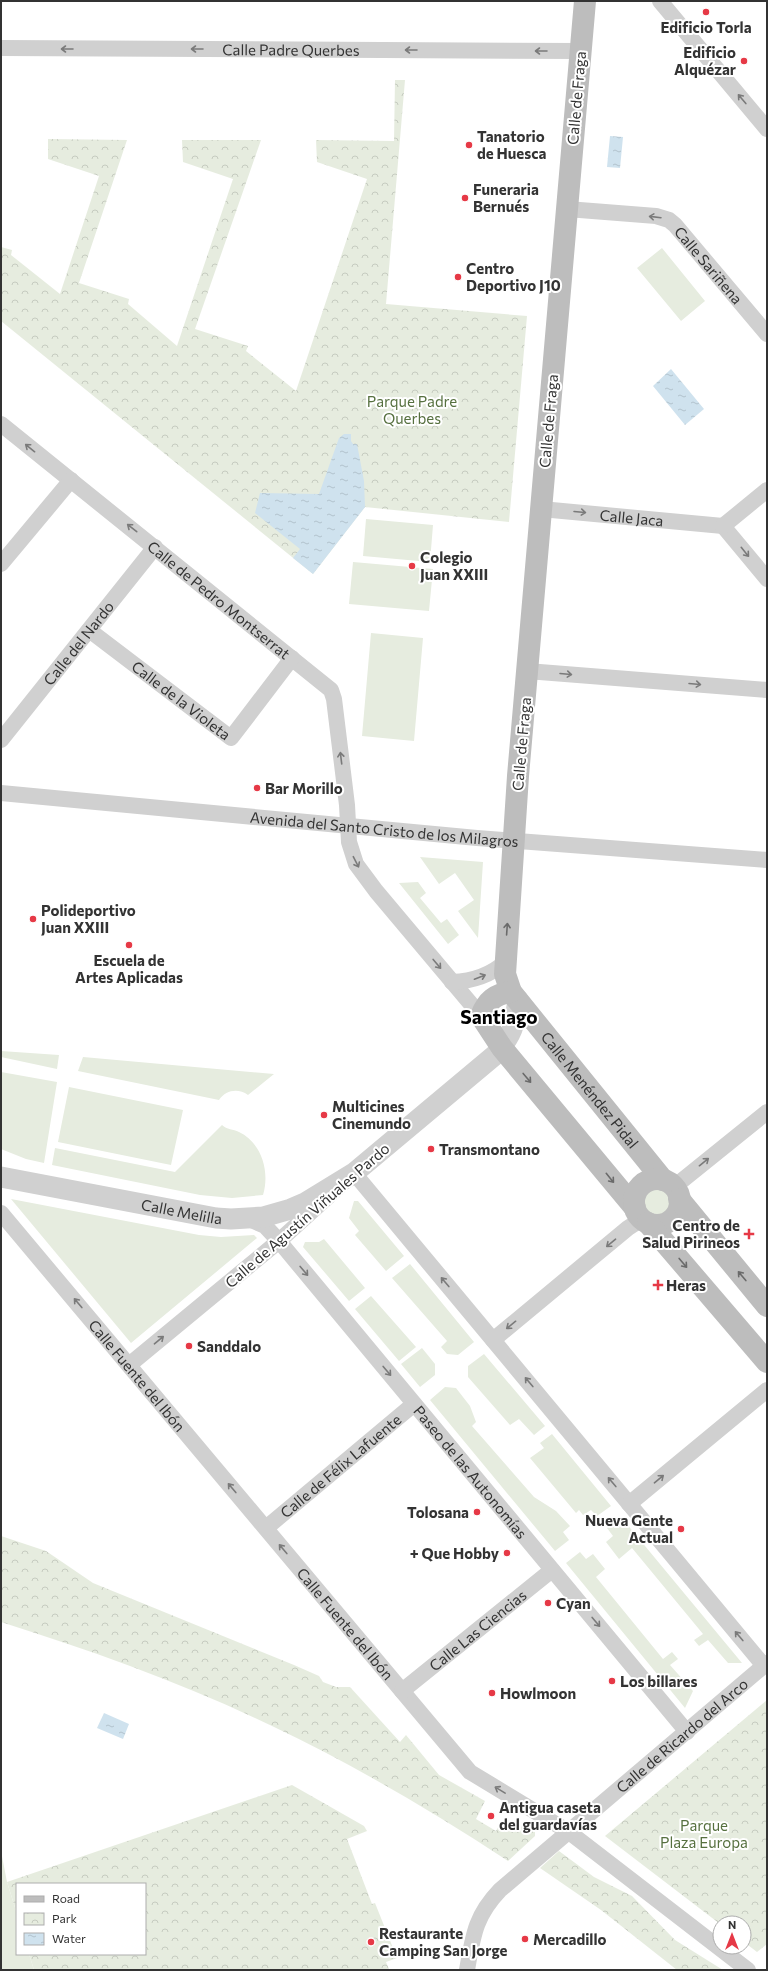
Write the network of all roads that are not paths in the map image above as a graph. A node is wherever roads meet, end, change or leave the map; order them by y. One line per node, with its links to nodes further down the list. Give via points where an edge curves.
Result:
1 (585, 1): 4 (main road, Calle de Fraga)
2 (660, 1): 5 (street, one-way to 2)
3 (1, 48): 4 (street, Calle Padre Querbes, one-way to 3)
4 (580, 51): 6 (main road, Calle de Fraga)
5 (767, 129)
6 (567, 209): 7 (street, Calle Sariñena, one-way to 6, via 669,220 656,216); 11 (main road, Calle de Fraga)
7 (767, 334)
8 (1, 424): 9 (street, Calle de Pedro Montserrat, one-way to 8)
9 (71, 480): 13 (street, Calle de Pedro Montserrat, one-way to 9); 14 (street)
10 (767, 490): 12 (street)
11 (541, 509): 12 (street, Calle Jaca, one-way to 12); 18 (main road, Calle de Fraga)
12 (723, 526): 15 (street, one-way to 15)
13 (155, 547): 16 (street, Calle del Nardo); 17 (street, Calle de Pedro Montserrat)
14 (1, 564)
15 (767, 579)
16 (89, 630): 17 (street, Calle de la Violeta, via 231,738); 20 (street, Calle del Nardo)
17 (292, 658): 22 (street, Calle de Pedro Montserrat, one-way to 17, via 347,805 333,694 328,686)
18 (527, 671): 19 (street, one-way to 19); 23 (main road, Calle de Fraga)
19 (767, 690)
20 (1, 740)
21 (1, 793): 22 (street, Avenida del Santo Cristo de los Milagros)
22 (347, 825): 23 (street, Avenida del Santo Cristo de los Milagros); 26 (street, one-way to 26, via 352,854 362,873)
23 (513, 841): 24 (street, Avenida del Santo Cristo de los Milagros); 25 (main road, Calle Menéndez Pidal, one-way to 23)
24 (767, 860)
25 (505, 962): 26 (street, one-way to 25, via 482,977); 27 (main road, Calle Menéndez Pidal, via 505,974)
26 (452, 982): 28 (street)
27 (515, 996): 28 (main road, via 498,995 485,1005); 29 (street, Calle Menéndez Pidal, via 514,1027); 33 (main road, Calle Menéndez Pidal)
28 (481, 1016): 29 (main road)
29 (502, 1048): 31 (street, Calle de Agustín Viñuales Pardo); 35 (main road, one-way to 35)
30 (767, 1112): 33 (street, one-way to 30)
31 (354, 1173): 36 (street, Calle Melilla, via 300,1205 276,1214); 37 (street, Calle de Agustín Viñuales Pardo); 39 (street, one-way to 31)
32 (1, 1177): 36 (street, Calle Melilla, via 210,1217)
33 (672, 1189): 35 (main road, via 677,1212 668,1222 661,1224); 35 (main road, via 656,1179 643,1184 635,1195); 38 (main road, Calle Menéndez Pidal, one-way to 33)
34 (1, 1213): 41 (street, Calle Fuente del Ibón, one-way to 34)
35 (642, 1217): 39 (street, one-way to 39); 40 (main road, one-way to 40)
36 (249, 1219): 37 (street, Paseo de las Autonomías, via 265,1226)
37 (279, 1241): 41 (street, Calle de Agustín Viñuales Pardo, one-way to 37); 43 (street, Paseo de las Autonomías, one-way to 43)
38 (767, 1306)
39 (493, 1340): 44 (street, one-way to 39)
40 (767, 1362)
41 (129, 1365): 45 (street, Calle Fuente del Ibón, one-way to 41)
42 (767, 1390): 44 (street, one-way to 42)
43 (414, 1404): 45 (street, Calle de Félix Lafuente); 46 (street, Paseo de las Autonomías)
44 (629, 1504): 47 (street, one-way to 44)
45 (266, 1528): 48 (street, Calle Fuente del Ibón, one-way to 45)
46 (552, 1570): 48 (street, Calle Las Ciencias); 49 (street, Paseo de las Autonomías, one-way to 49)
47 (766, 1665): 49 (street, Calle de Ricardo del Arco)
48 (402, 1691): 50 (street, Calle Fuente del Ibón, one-way to 48, via 470,1772)
49 (687, 1732): 50 (street, Calle de Ricardo del Arco)
50 (569, 1832): 51 (street, Calle de Ricardo del Arco, via 490,1901 480,1915 475,1929); 52 (street, Calle Fuente del Ibón)
51 (467, 1970)
52 (748, 1970)

